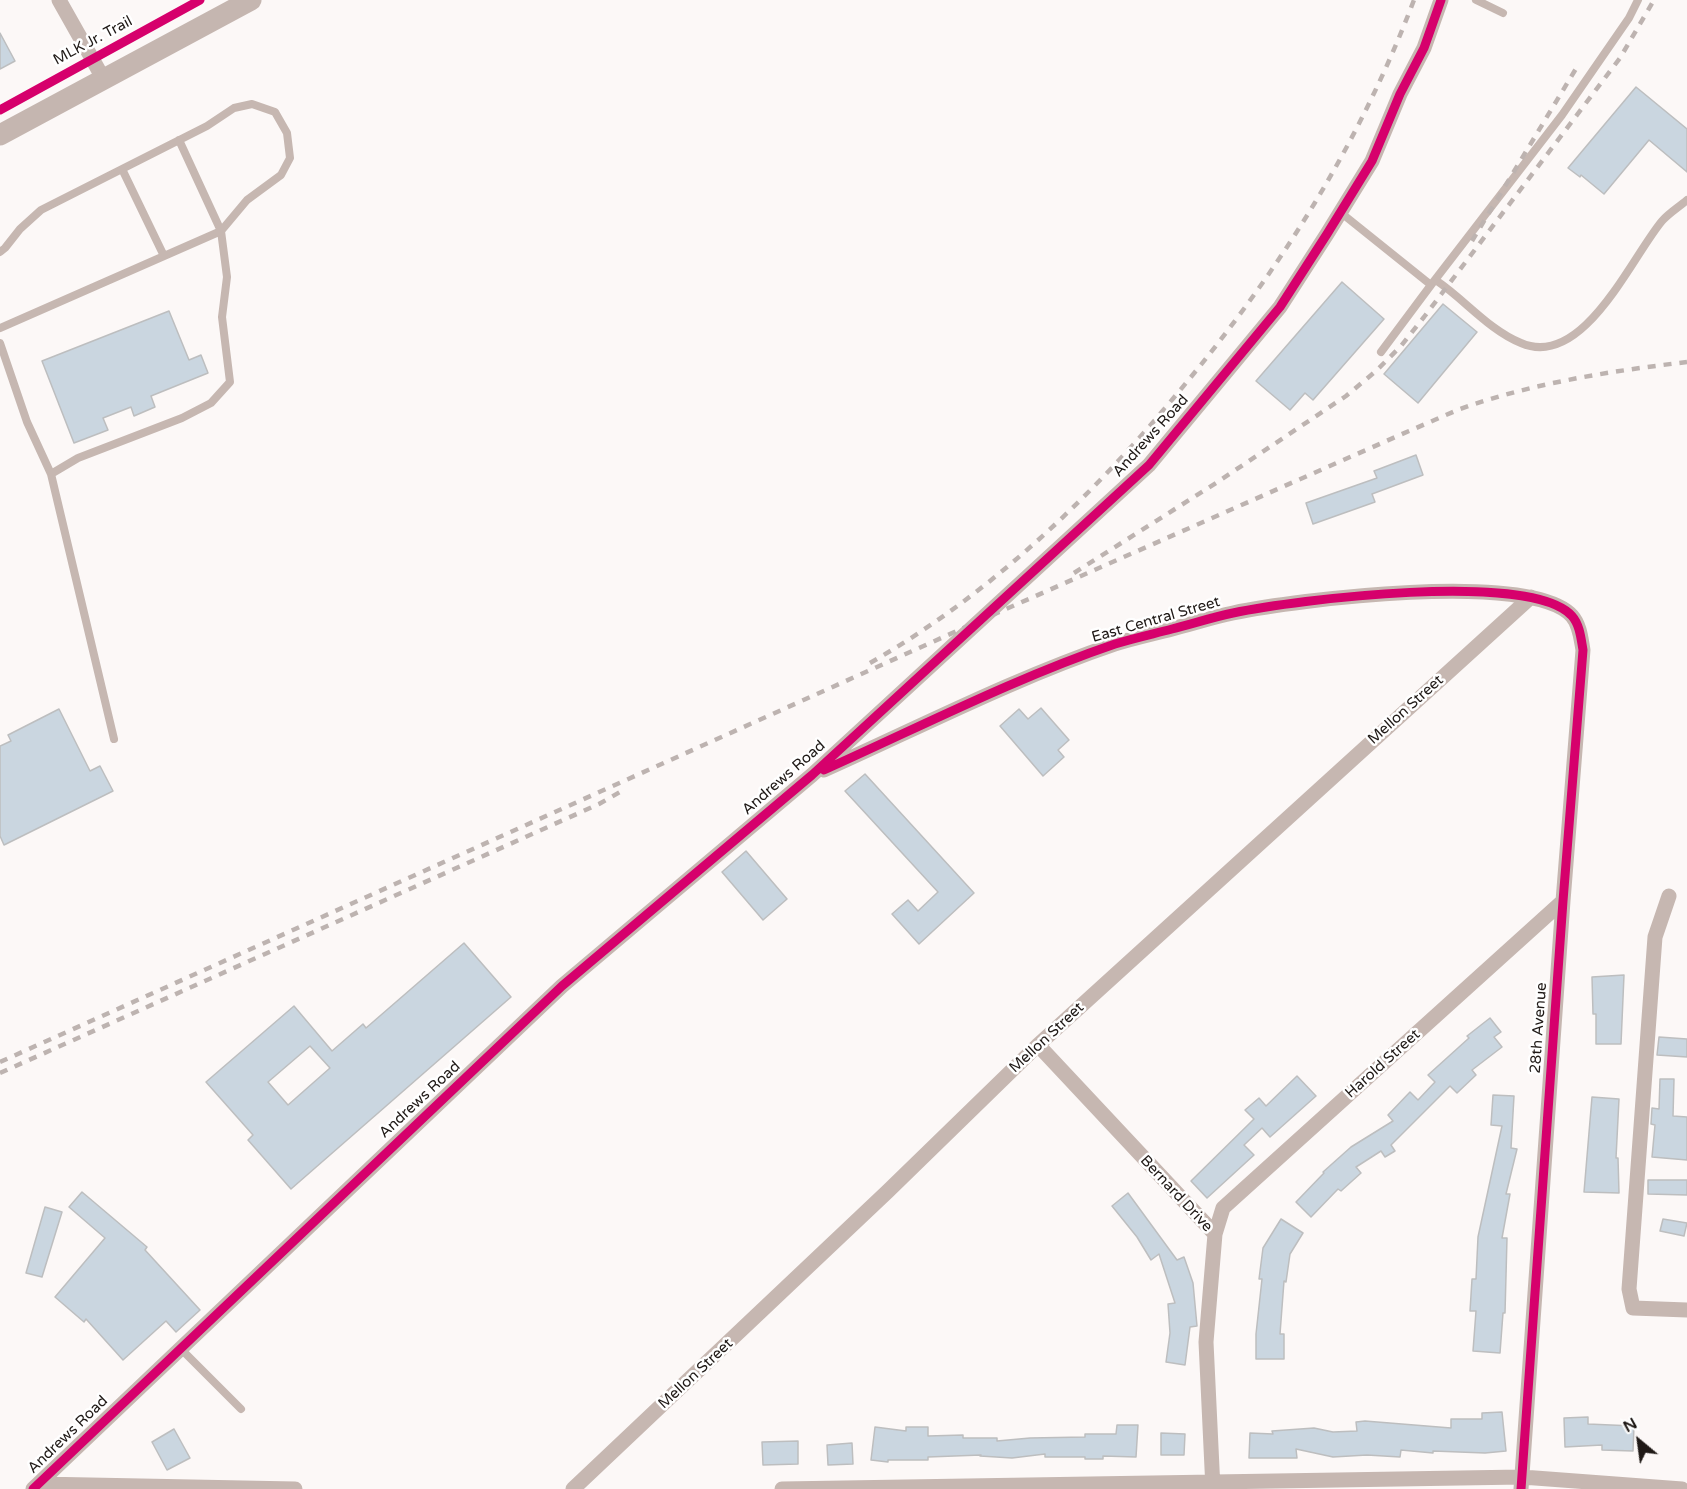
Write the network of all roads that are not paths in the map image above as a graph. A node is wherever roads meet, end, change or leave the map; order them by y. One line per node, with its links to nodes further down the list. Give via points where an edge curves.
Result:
1 (59, 0): 7 (street)
2 (251, 0): 7 (main road)
3 (1441, 0): 12 (street, Andrews Road, via 1424,48 1372,161)
4 (1476, 0): 6 (lane)
5 (1638, 0): 16 (lane, via 1562,115)
6 (1503, 13)
7 (103, 78): 8 (main road)
8 (0, 135)
9 (179, 140): 10 (lane); 13 (lane); 13 (lane, via 234,108 252,104 275,112 287,133 290,158 281,175 247,201)
10 (122, 169): 14 (lane, via 41,210); 15 (lane)
11 (1687, 200): 16 (lane, via 1664,219 1595,317 1580,332 1553,346 1523,345)
12 (1340, 212): 16 (lane); 23 (street, Andrews Road, via 1280,308 1149,465)
13 (221, 231): 15 (lane); 20 (lane, via 227,277 222,317 230,382 211,403 78,458)
14 (0, 252)
15 (164, 256): 17 (lane)
16 (1434, 283): 19 (lane)
17 (0, 328)
18 (0, 343): 20 (lane, via 27,422)
19 (1381, 351)
20 (51, 474): 22 (lane)
21 (1531, 597): 23 (street, East Central Street, via 1440,591 1327,598 1233,613 1116,644 1012,685); 25 (street, 28th Avenue, via 1572,616 1583,650); 26 (street, Mellon Street)
22 (114, 739)
23 (812, 775): 29 (street, Andrews Road, via 562,986)
24 (1669, 896): 28 (street, via 1655,937 1629,1289 1633,1308)
25 (1563, 902): 27 (street, Harold Street, via 1223,1208); 31 (street, 28th Avenue)
26 (1038, 1046): 27 (street, Bernard Drive); 36 (street, Mellon Street)
27 (1215, 1234): 33 (street, Bernard Drive, via 1206,1342)
28 (1687, 1310)
29 (180, 1348): 30 (lane); 32 (street, Andrews Road)
30 (242, 1409)
31 (1521, 1483): 33 (street); 38 (street)
32 (36, 1486): 35 (street)
33 (1213, 1486): 34 (street)
34 (842, 1488): 37 (street)
35 (295, 1489)
36 (573, 1489)
37 (782, 1489)
38 (1682, 1489)

